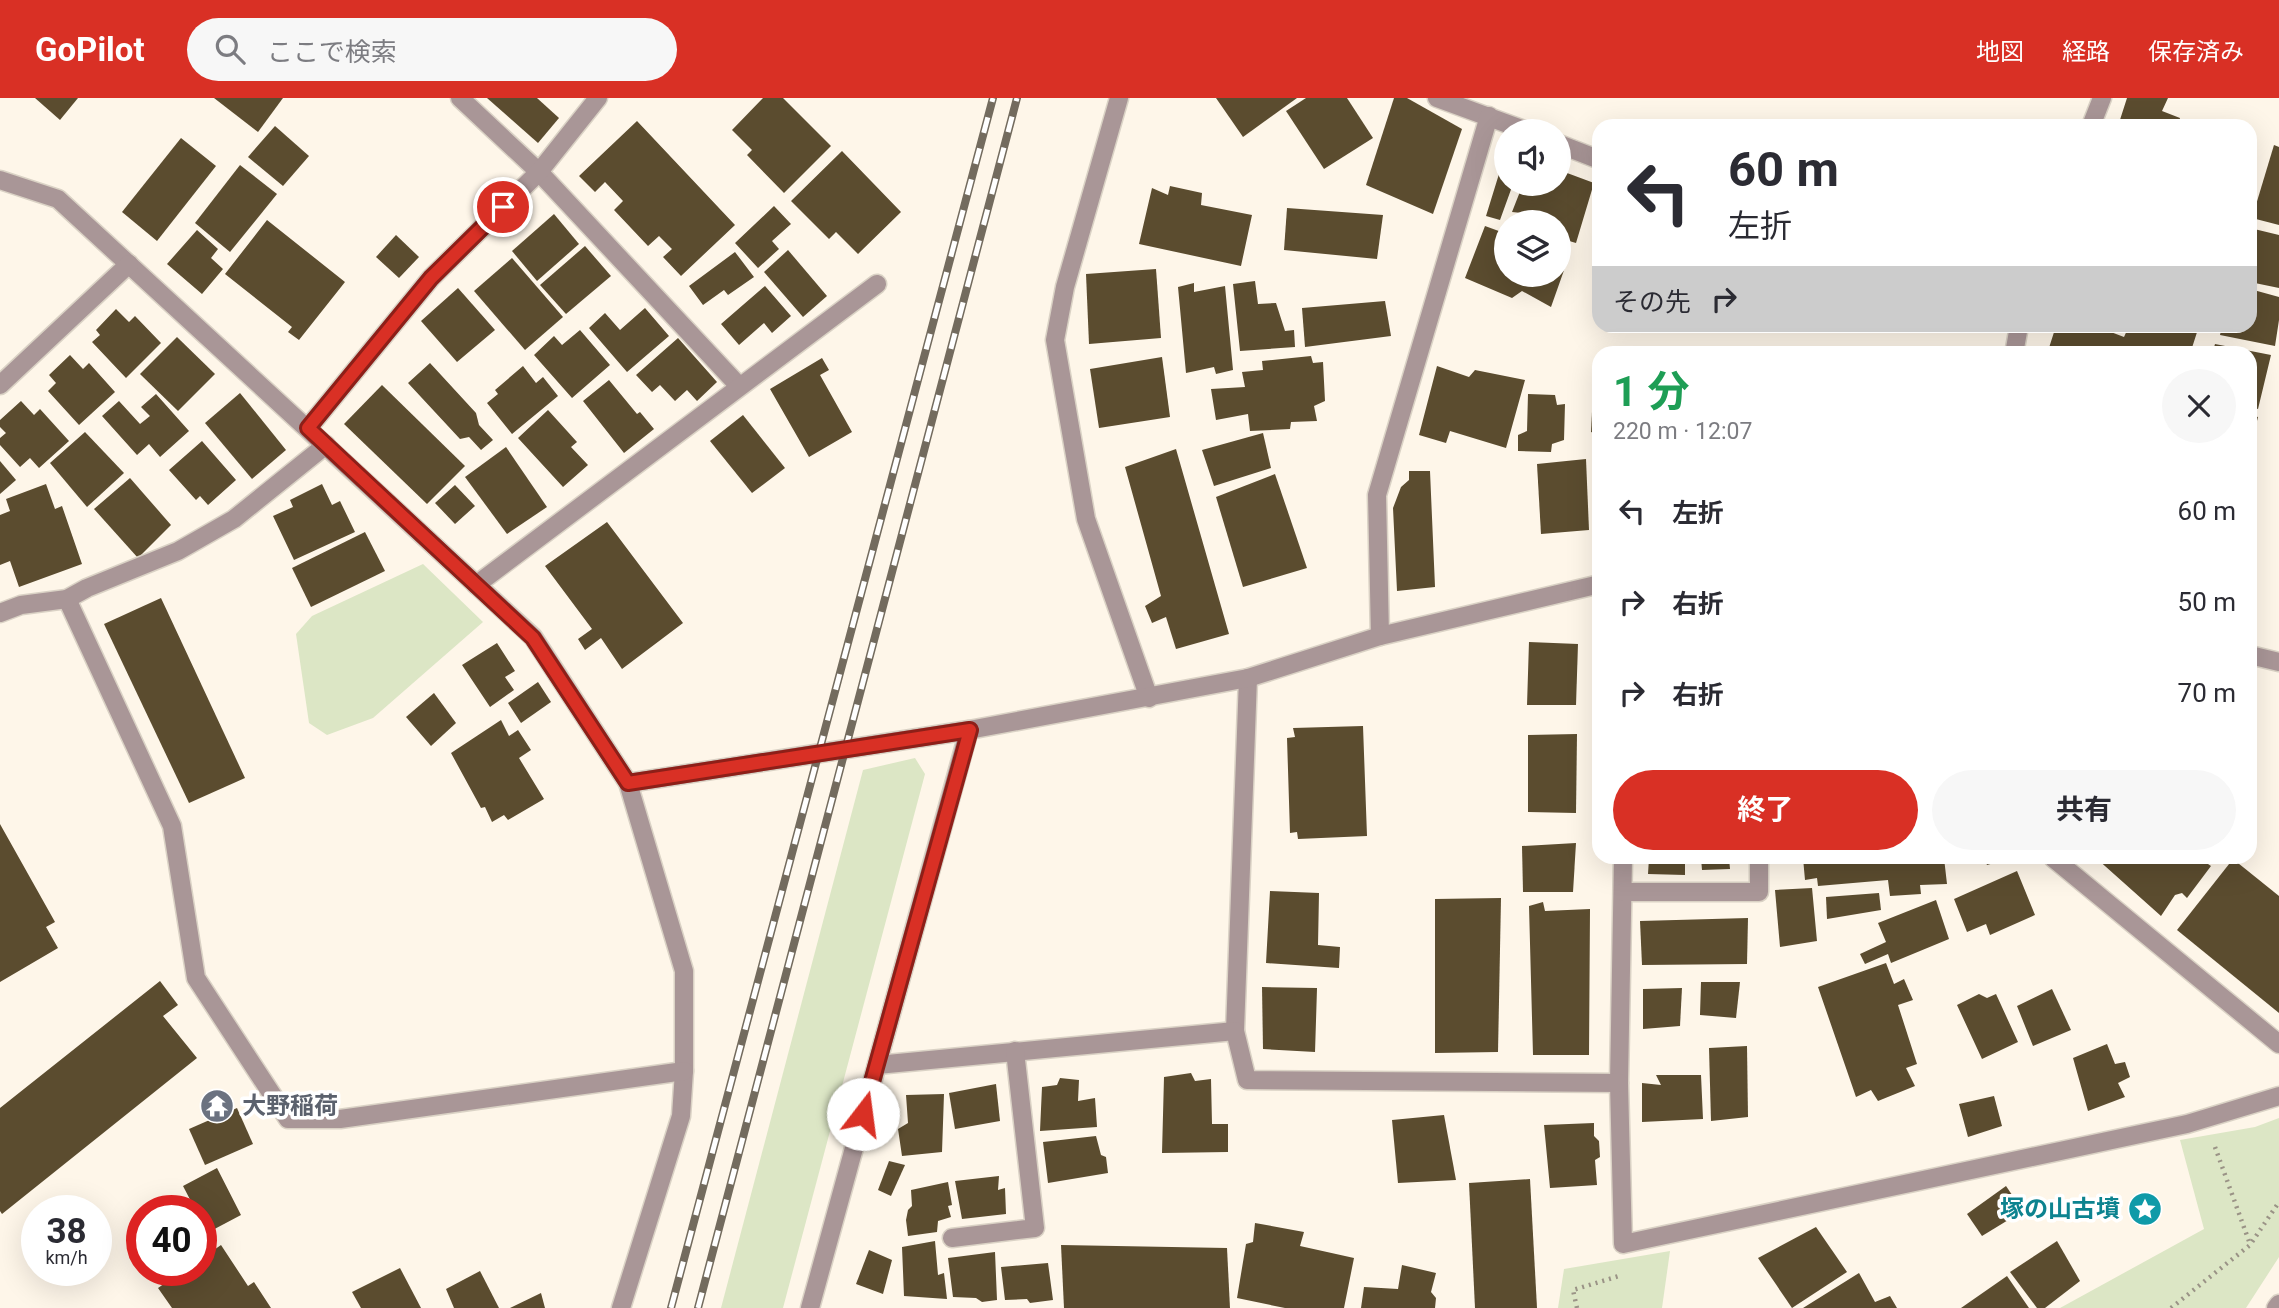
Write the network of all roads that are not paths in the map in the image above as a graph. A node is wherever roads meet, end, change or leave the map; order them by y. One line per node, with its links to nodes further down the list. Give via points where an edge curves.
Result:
1 (460, 98): 11 (street)
2 (598, 98): 11 (street)
3 (1119, 98): 27 (street, via 1065,287 1055,340 1086,519)
4 (1437, 98): 6 (street)
5 (2102, 98): 8 (street)
6 (1489, 116): 7 (street); 23 (street, via 1377,495)
7 (1497, 119)
8 (2094, 119)
9 (1571, 149): 10 (street)
10 (1592, 157)
11 (539, 172): 16 (street); 17 (street, via 431,278)
12 (0, 180): 13 (street, via 58,199)
13 (129, 264): 15 (street); 17 (street)
14 (877, 284): 16 (street)
15 (0, 386)
16 (739, 386): 19 (street)
17 (308, 428): 18 (street)
18 (326, 444): 19 (street); 21 (street, via 234,519 178,551)
19 (476, 585): 29 (street, via 533,638)
20 (1592, 586): 23 (street)
21 (67, 599): 22 (street); 38 (street, via 172,826 196,978 288,1119 340,1119)
22 (0, 613)
23 (1380, 636): 26 (street)
24 (2257, 657): 25 (street)
25 (2279, 662)
26 (1248, 678): 27 (street); 34 (street)
27 (1149, 698): 28 (street)
28 (970, 730): 29 (street); 37 (street)
29 (628, 783): 38 (street, via 684,971)
30 (1623, 864): 33 (street)
31 (1759, 864): 33 (street, via 1759,892)
32 (2060, 864): 35 (street)
33 (1623, 892): 39 (street)
34 (1235, 1031): 36 (street); 39 (street, via 1247,1080)
35 (2279, 1044)
36 (1016, 1051): 37 (street); 41 (street, via 1035,1228)
37 (877, 1065): 43 (street)
38 (684, 1071): 42 (street, via 681,1116)
39 (1619, 1083): 40 (street, via 1623,1244 2205,1119)
40 (2279, 1096)
41 (952, 1238)
42 (621, 1308)
43 (810, 1308)

